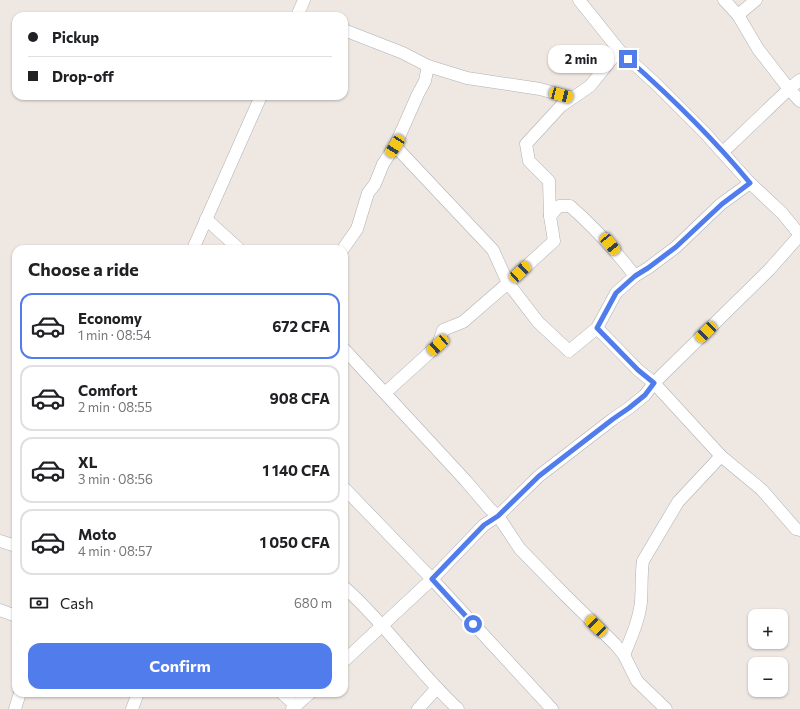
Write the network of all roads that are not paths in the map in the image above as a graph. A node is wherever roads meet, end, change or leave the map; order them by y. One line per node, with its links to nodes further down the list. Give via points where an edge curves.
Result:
1 (304, 0): 5 (street)
2 (579, 0): 8 (street)
3 (724, 0): 6 (street)
4 (756, 0): 6 (street)
5 (302, 12)
6 (738, 15): 11 (street, via 758,49)
7 (348, 32): 9 (street, via 403,53)
8 (619, 50): 12 (street, via 590,86); 16 (street)
9 (428, 66): 12 (street, via 468,78 540,89); 15 (street, via 425,81)
10 (800, 80): 11 (street)
11 (788, 89): 14 (street); 16 (street)
12 (572, 98): 18 (street, via 560,106 526,144 529,160 549,181)
13 (259, 100): 19 (street)
14 (800, 102)
15 (395, 146): 23 (street, via 368,193 357,229); 25 (street, via 493,250)
16 (723, 152): 17 (street)
17 (750, 183): 20 (street, via 782,213); 24 (street, via 722,204 676,247)
18 (550, 216): 24 (street, via 560,206 570,206 610,244); 25 (street, via 554,241)
19 (206, 219): 21 (street); 22 (street)
20 (800, 235): 28 (street, via 769,270)
21 (194, 245)
22 (235, 245)
23 (346, 245)
24 (635, 276): 26 (street, via 616,293)
25 (508, 283): 26 (street, via 538,322 569,351); 29 (street, via 463,322 443,330 438,345)
26 (597, 328): 28 (street)
27 (348, 353): 29 (street)
28 (654, 383): 30 (street); 32 (street, via 645,395 629,408 539,476)
29 (384, 393): 32 (street)
30 (721, 456): 33 (street, via 762,490); 41 (street, via 678,502 643,561 639,616)
31 (348, 492): 36 (street)
32 (498, 516): 36 (street, via 484,525); 41 (street, via 520,549)
33 (800, 530)
34 (0, 541): 35 (street)
35 (12, 545)
36 (432, 579): 40 (street); 53 (street)
37 (348, 591): 40 (street)
38 (0, 610): 39 (street)
39 (12, 614)
40 (382, 626): 42 (street); 43 (street)
41 (624, 655): 54 (street, via 637,681)
42 (348, 658)
43 (436, 689): 51 (street); 52 (street)
44 (19, 697): 49 (street)
45 (136, 697): 50 (street)
46 (285, 697): 48 (street)
47 (305, 697): 48 (street)
48 (294, 707)
49 (15, 709)
50 (132, 709)
51 (418, 709)
52 (458, 709)
53 (552, 709)
54 (666, 709)

